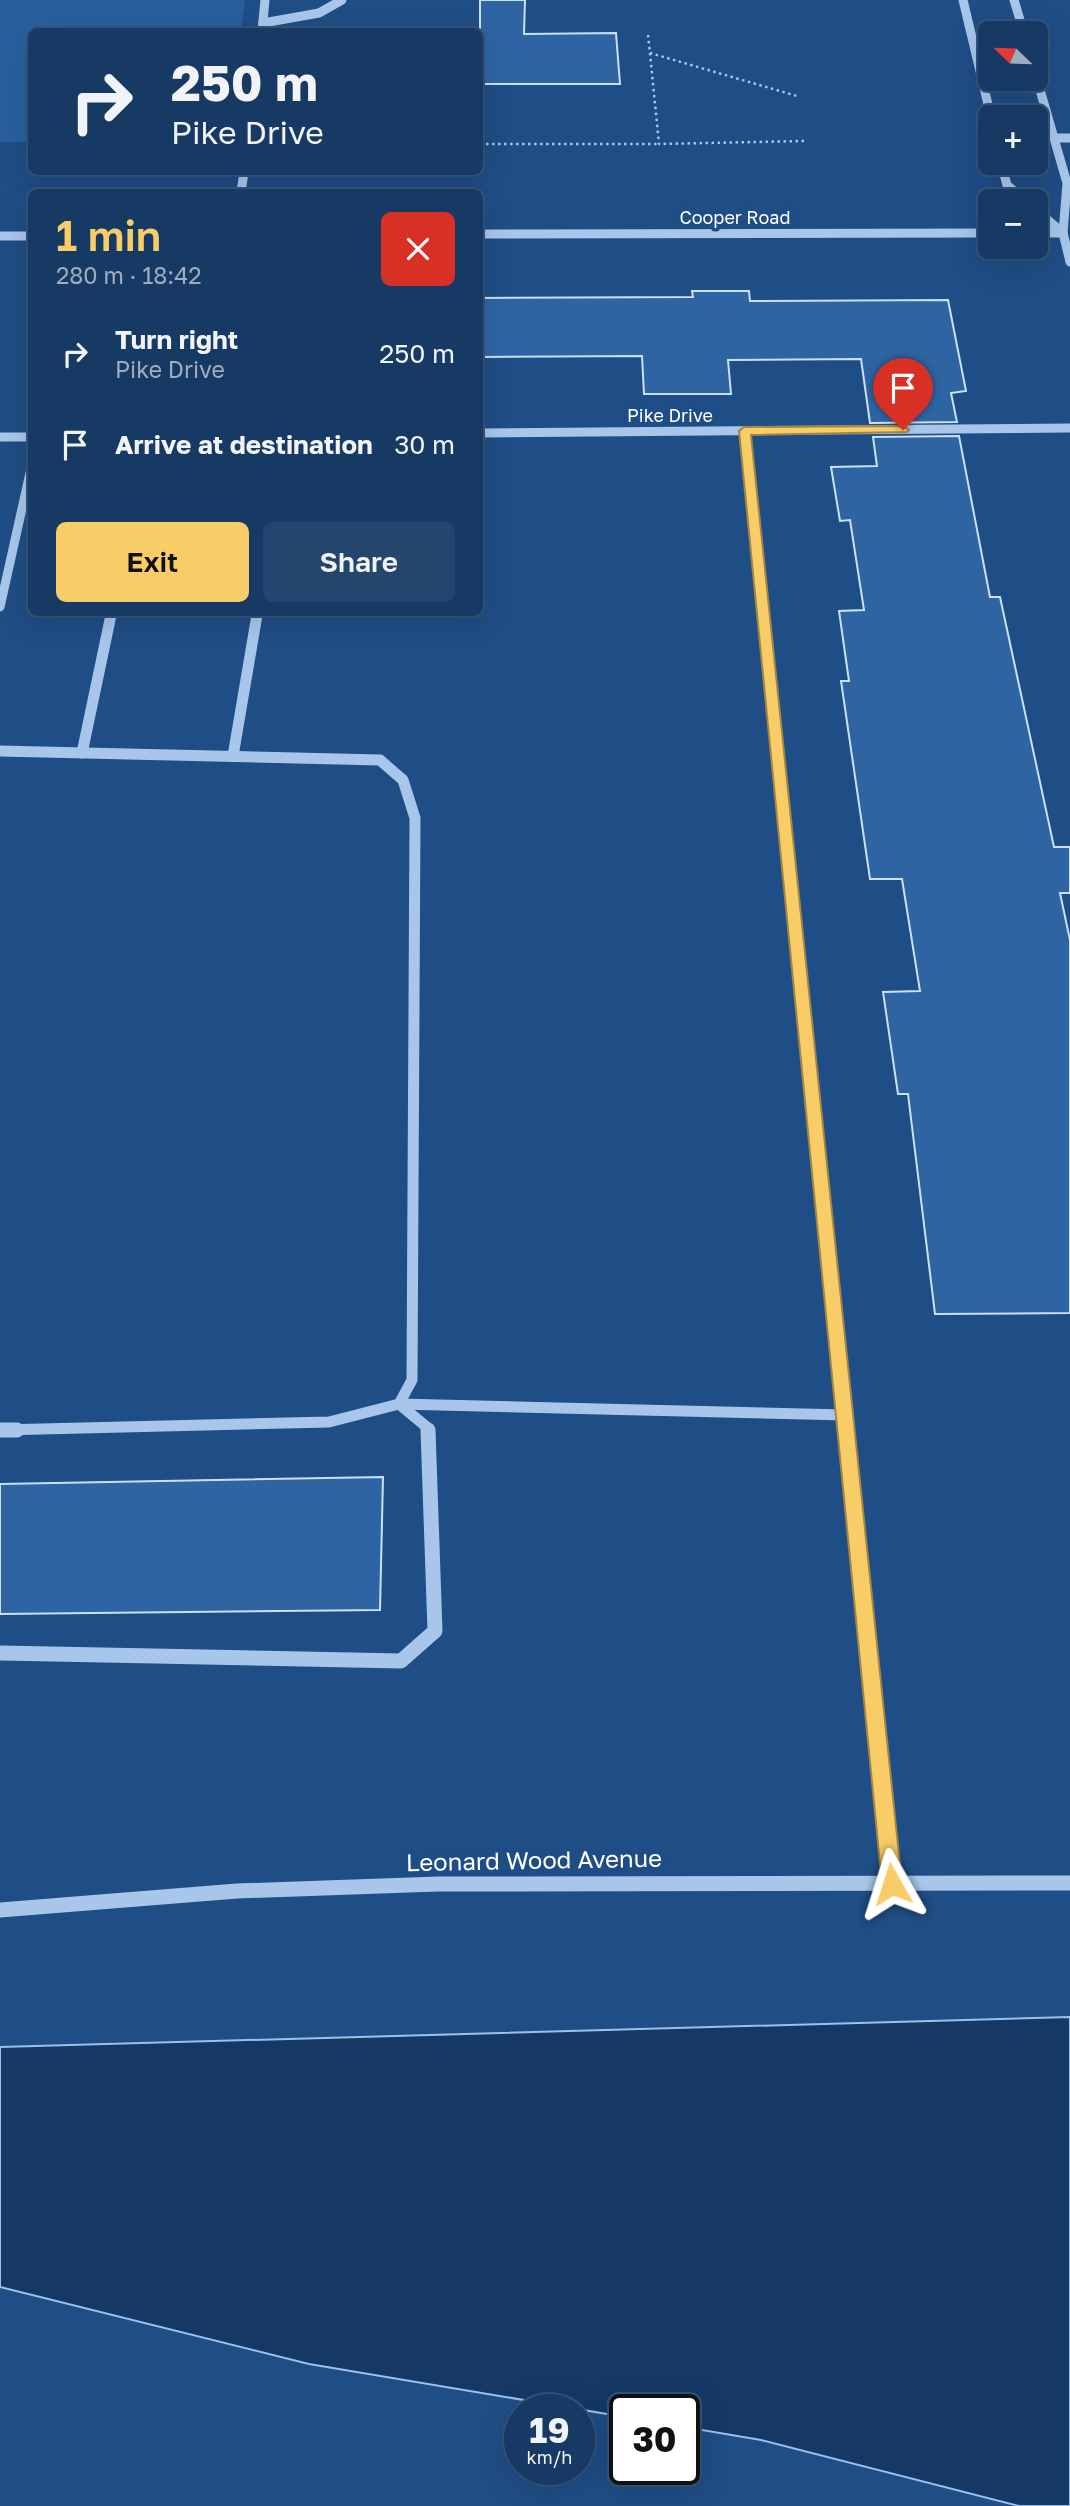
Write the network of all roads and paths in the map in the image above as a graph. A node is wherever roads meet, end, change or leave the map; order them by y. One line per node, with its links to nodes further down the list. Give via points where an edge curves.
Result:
1 (265, 0): 6 (street)
2 (342, 0): 6 (street, via 319,13)
3 (963, 0): 11 (street)
4 (1014, 0): 5 (street)
5 (1020, 21)
6 (262, 27)
7 (649, 36): 8 (path)
8 (650, 53): 10 (path); 16 (path)
9 (1040, 91): 12 (street)
10 (797, 96)
11 (988, 105)
12 (1054, 138): 13 (street); 20 (street, via 1067,183)
13 (1070, 138)
14 (804, 141): 16 (path)
15 (483, 144): 16 (path)
16 (659, 144)
17 (1048, 220): 20 (street)
18 (978, 233): 21 (street, Cooper Road)
19 (1048, 233): 20 (street)
20 (1063, 233): 24 (street)
21 (483, 234)
22 (0, 236): 23 (street)
23 (28, 236)
24 (1070, 261)
25 (1070, 428): 26 (street, Pike Drive)
26 (744, 431): 27 (street, Pike Drive); 38 (street)
27 (483, 433)
28 (0, 437): 29 (street)
29 (28, 437)
30 (28, 482): 31 (street)
31 (0, 607)
32 (111, 616): 35 (street)
33 (257, 616): 36 (street)
34 (0, 751): 35 (street)
35 (82, 753): 36 (street)
36 (233, 756): 37 (street, via 380,760 403,780 415,818 412,1380)
37 (398, 1404): 38 (street); 39 (street, via 329,1422); 40 (street, via 428,1428 435,1631 401,1661)
38 (846, 1415): 42 (street)
39 (0, 1430)
40 (0, 1653)
41 (1070, 1883): 42 (street, Leonard Wood Avenue)
42 (892, 1884): 43 (street, Leonard Wood Avenue, via 438,1884 237,1891)
43 (0, 1910)

